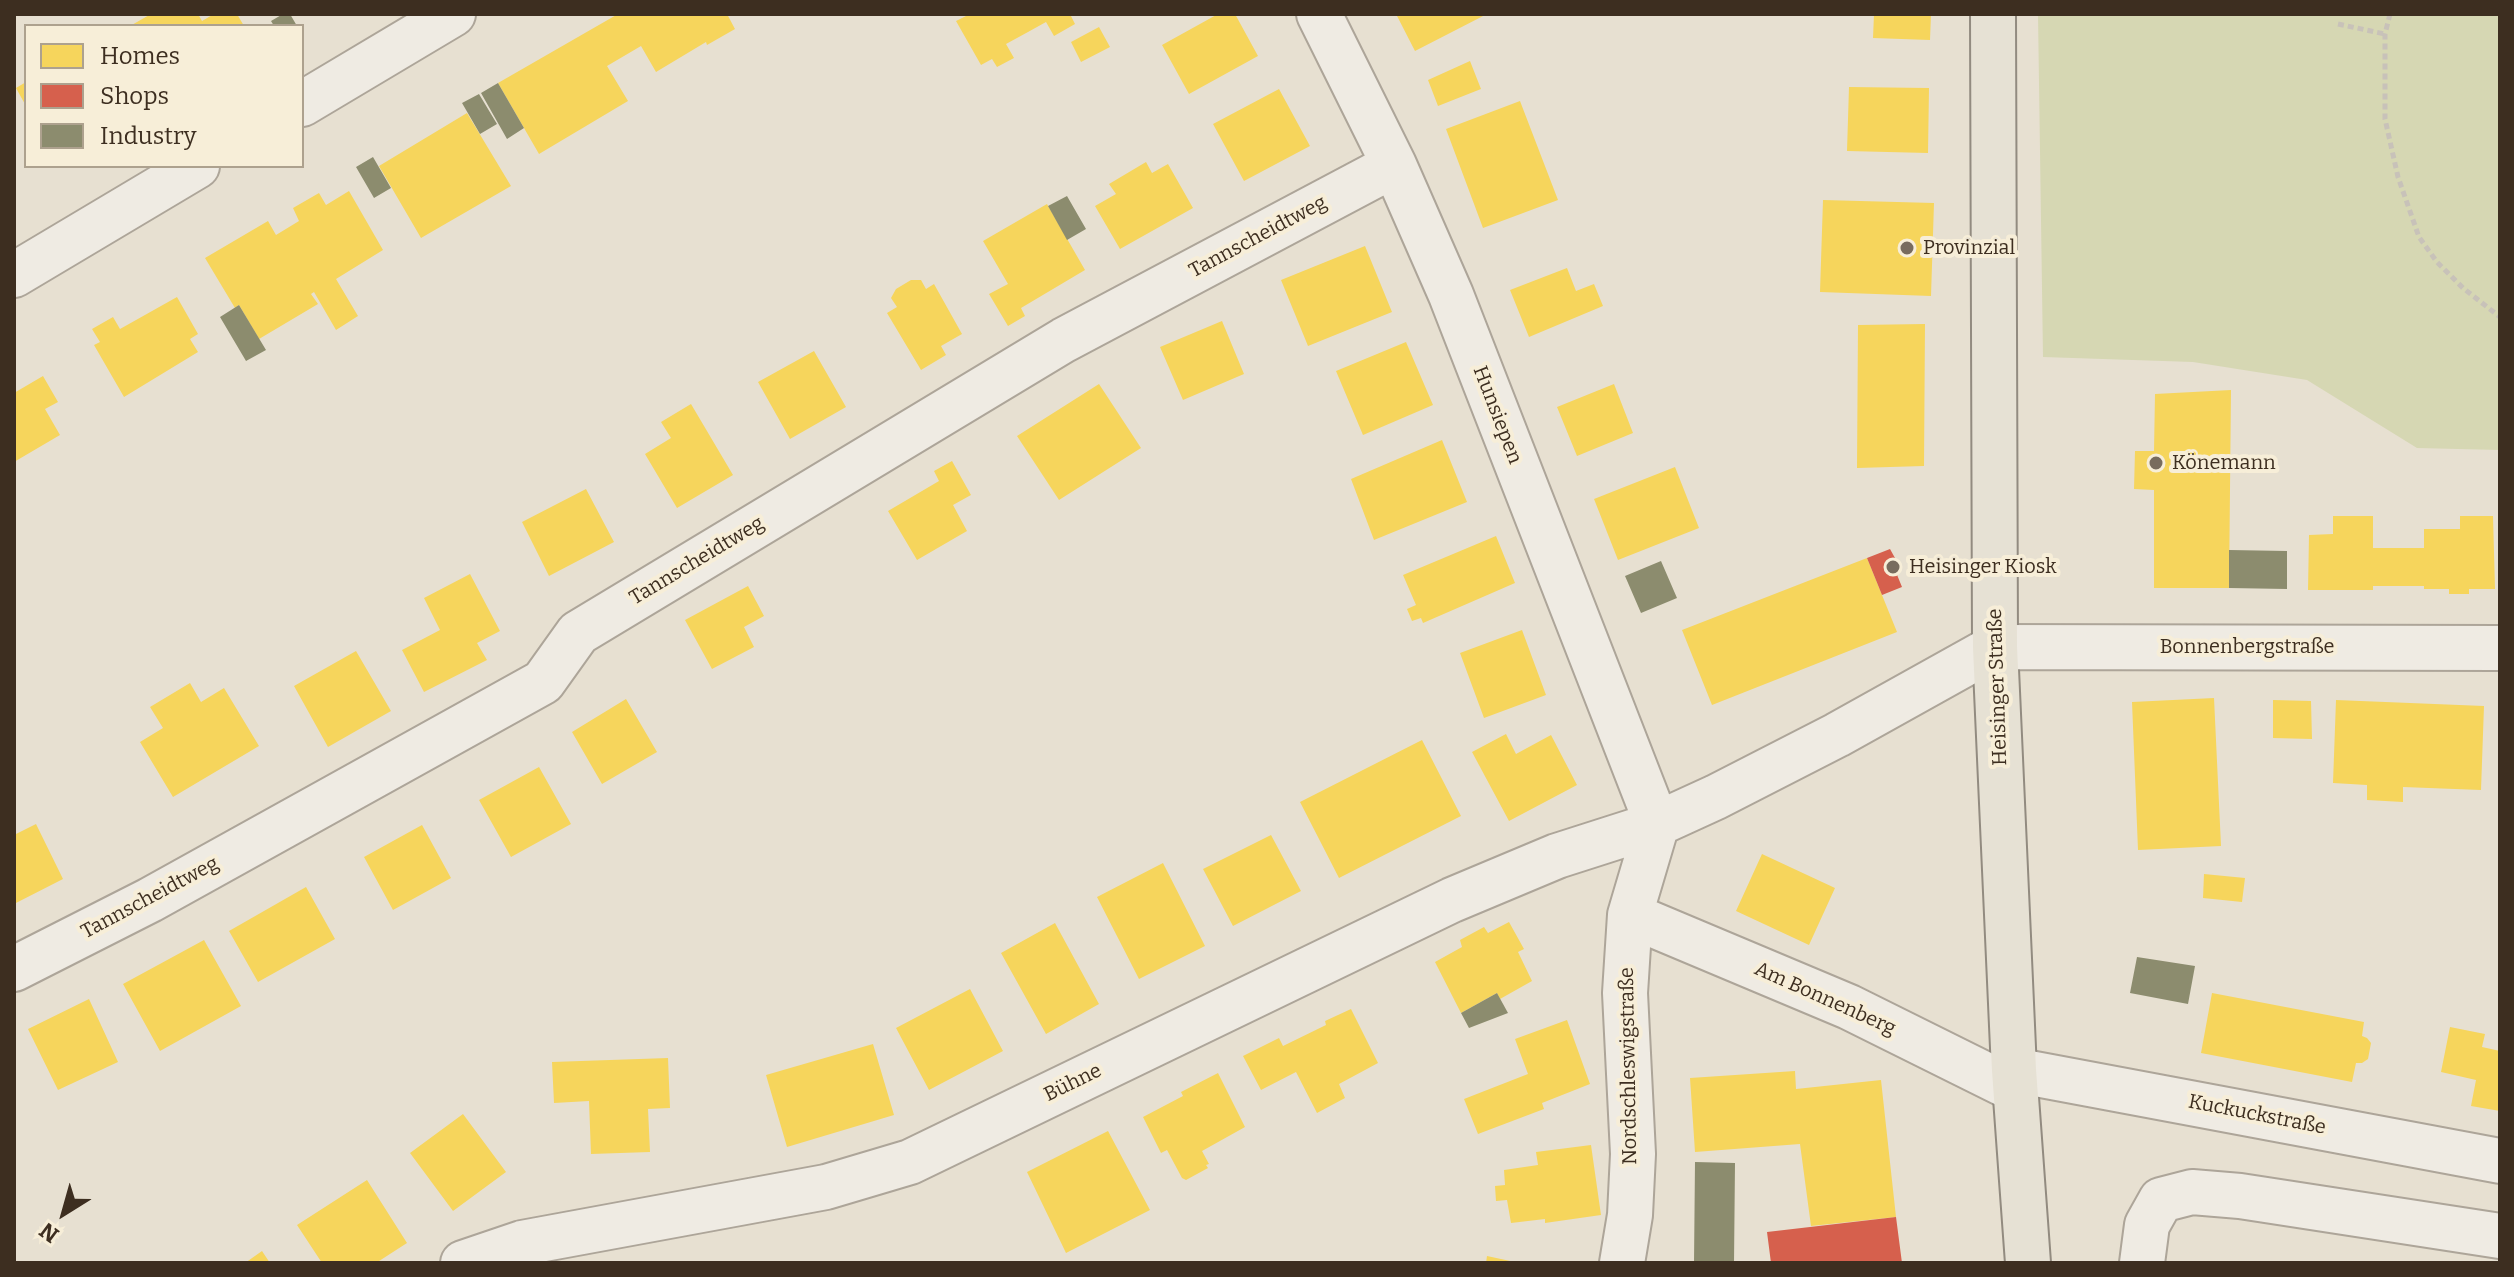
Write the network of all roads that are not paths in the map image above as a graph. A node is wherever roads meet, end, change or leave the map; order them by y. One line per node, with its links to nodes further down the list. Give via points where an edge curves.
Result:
1 (453, 14): 4 (street)
2 (1319, 14): 5 (street, Hunsiepen)
3 (1993, 14): 8 (main road, Heisinger Straße)
4 (304, 103)
5 (1394, 165): 10 (street, Hunsiepen, via 1451,295); 12 (street, Tannscheidtweg, via 1064,340 578,633 543,682 150,900)
6 (194, 168): 7 (street)
7 (14, 275)
8 (1995, 647): 9 (street, Bonnenbergstraße); 10 (street, via 1837,735); 13 (main road, Heisinger Straße)
9 (2500, 648)
10 (1657, 824): 11 (street, Nordschleswigstraße); 16 (street, Bühne, via 1557,856 1452,900 910,1162 826,1187)
11 (1630, 915): 13 (street, Am Bonnenberg); 18 (street, Nordschleswigstraße, via 1625,993 1633,1154)
12 (14, 969)
13 (2015, 1080): 14 (street, Kuckuckstraße); 19 (main road, Heisinger Straße)
14 (2500, 1161)
15 (2500, 1236): 20 (street, via 2192,1192 2161,1200 2147,1225)
16 (528, 1253): 17 (street, Bühne)
17 (463, 1263)
18 (1622, 1263)
19 (2028, 1263)
20 (2142, 1263)

